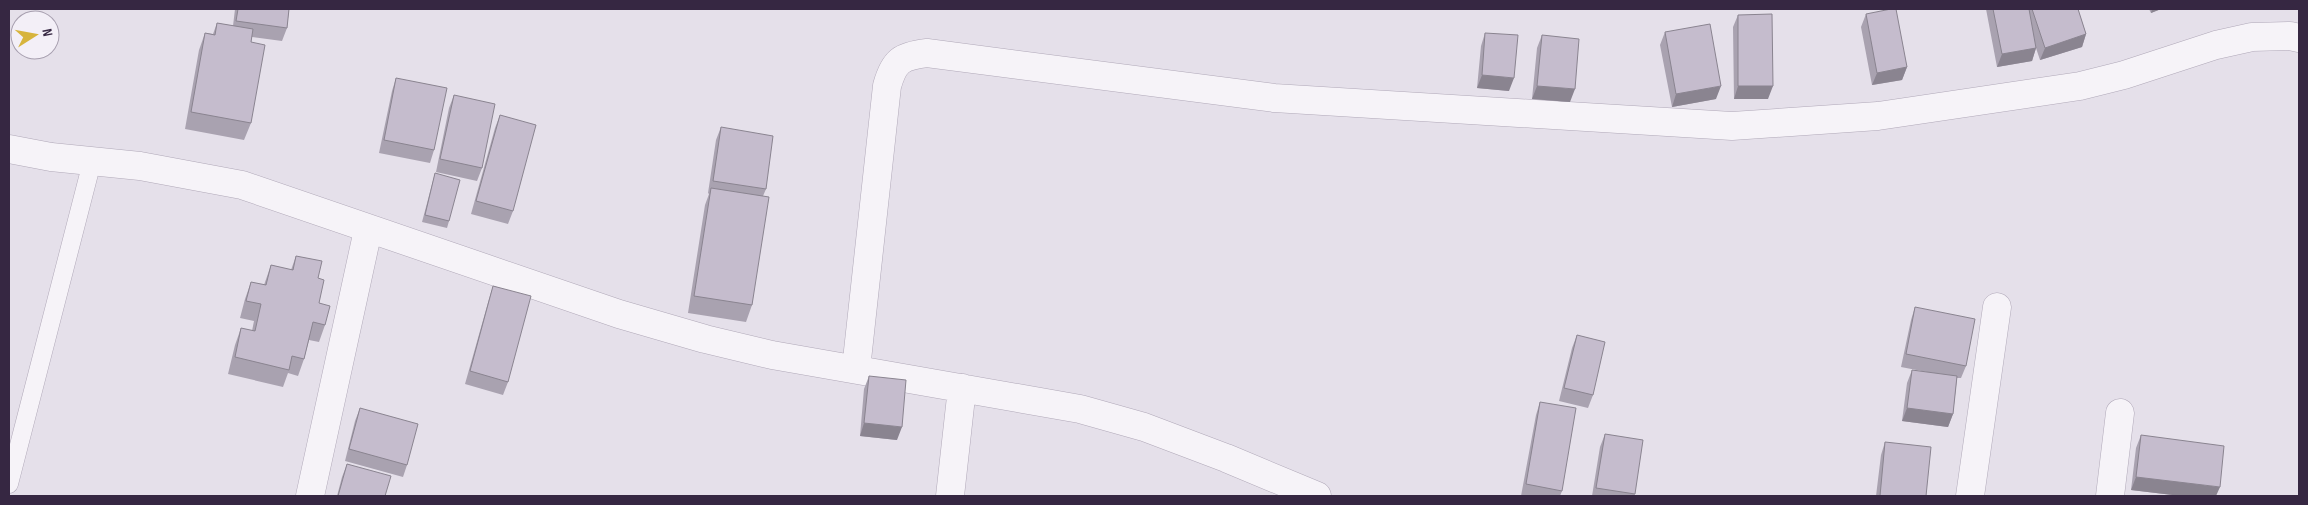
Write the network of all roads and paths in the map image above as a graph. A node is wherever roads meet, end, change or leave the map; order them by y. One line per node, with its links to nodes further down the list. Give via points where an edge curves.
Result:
1 (2299, 38): 6 (street, via 2252,37 2080,86 1878,116 1732,126 1274,98 927,53 913,55 900,60 892,69 887,86)
2 (9, 148): 3 (street)
3 (92, 162): 4 (street, via 218,179 280,197); 9 (lane)
4 (368, 230): 6 (street, via 619,314 705,339 772,355); 10 (street)
5 (1997, 307): 13 (street)
6 (856, 369): 7 (street)
7 (962, 388): 11 (street); 12 (street, via 1080,409 1144,427)
8 (2120, 413): 14 (street)
9 (9, 484)
10 (310, 496)
11 (950, 496)
12 (1317, 496)
13 (1970, 496)
14 (2110, 496)

